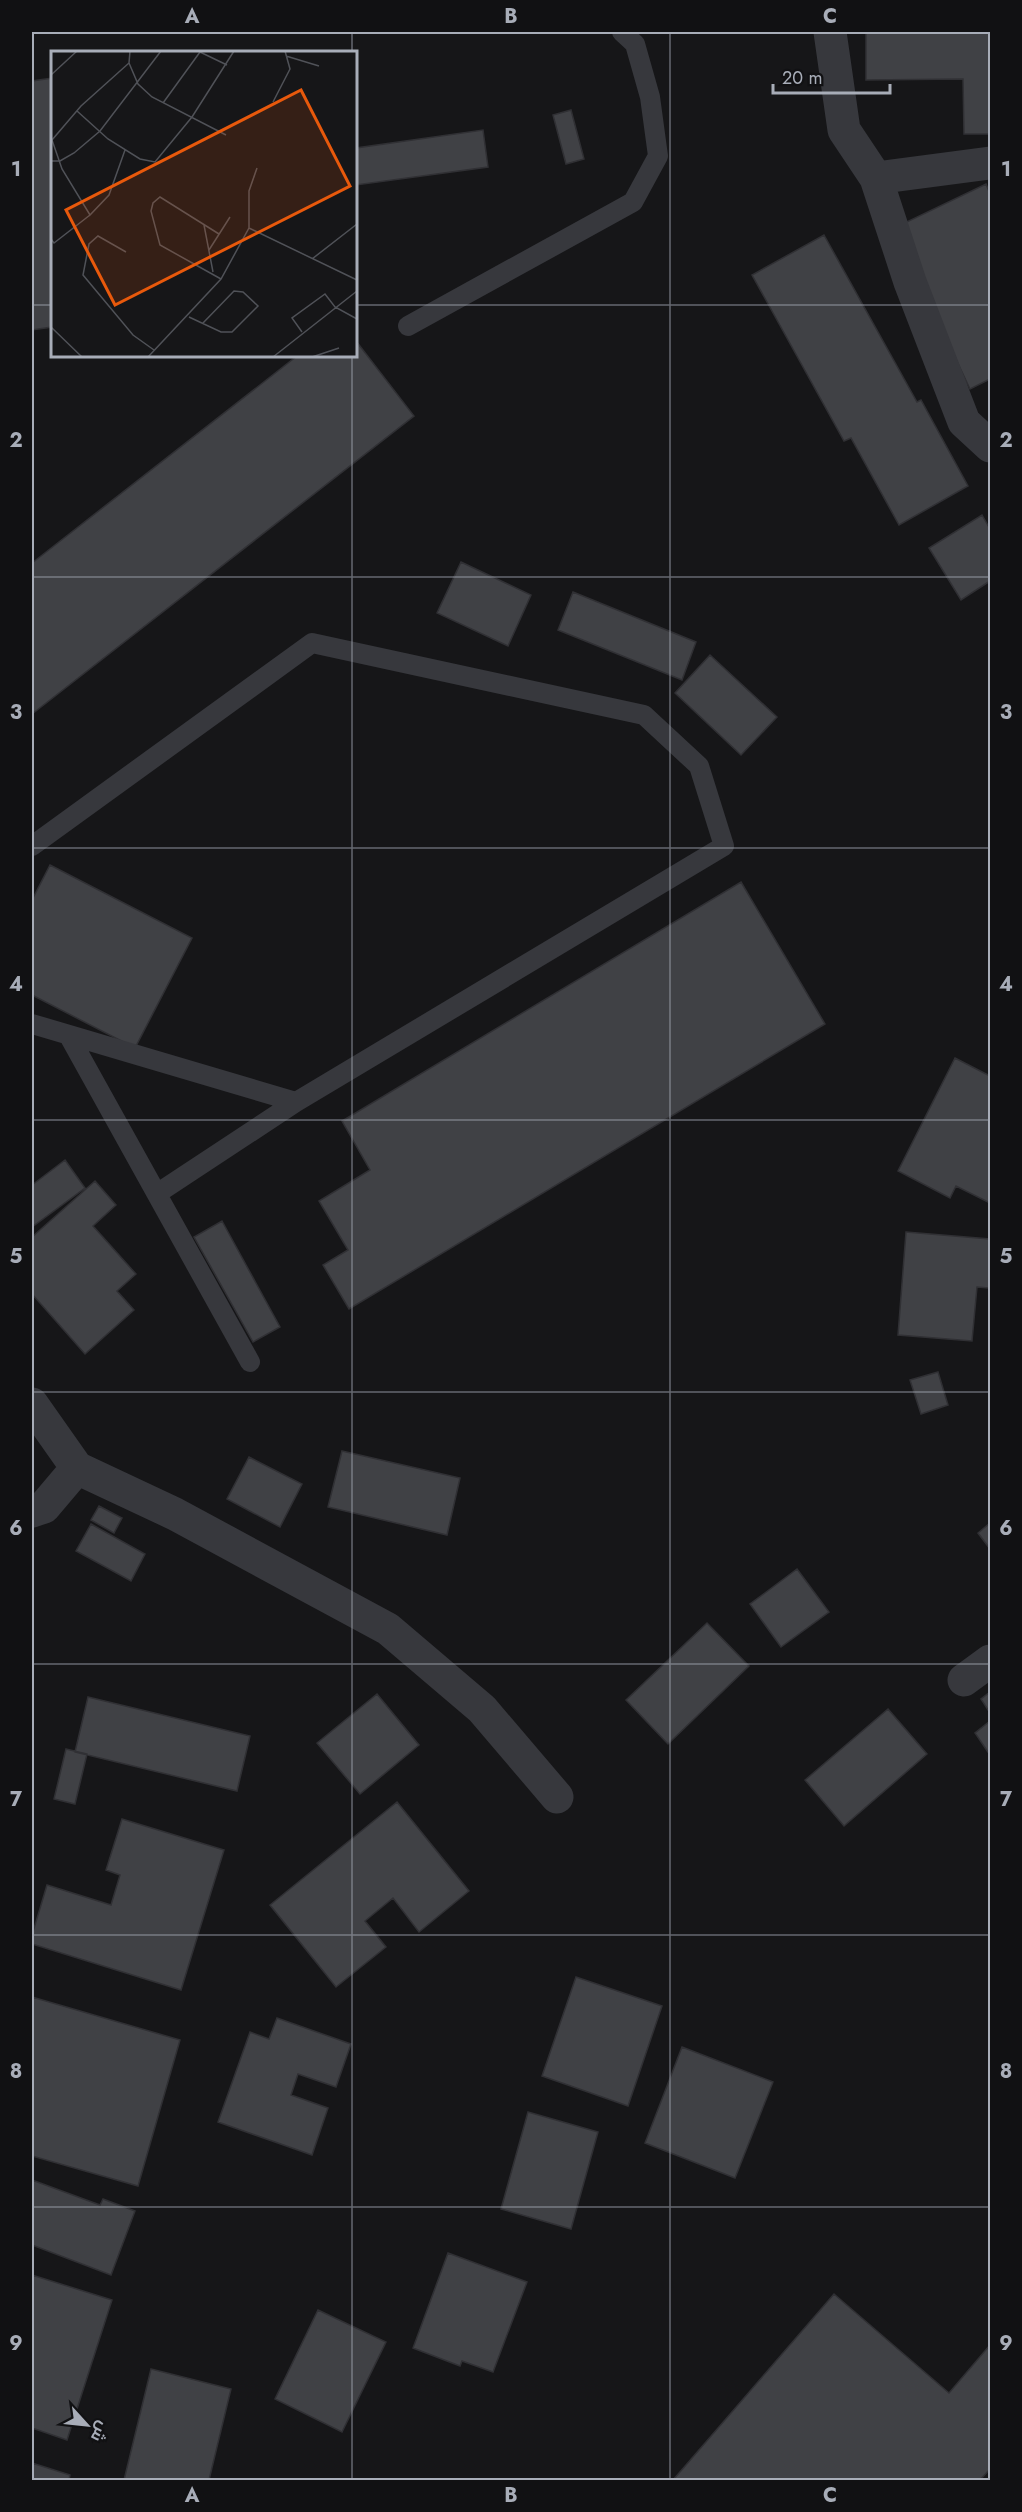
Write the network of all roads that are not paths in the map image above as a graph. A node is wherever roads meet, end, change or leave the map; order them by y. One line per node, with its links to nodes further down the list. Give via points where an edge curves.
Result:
1 (622, 32): 5 (lane, via 635,44 650,97 658,156 633,202)
2 (830, 32): 4 (street, via 844,130)
3 (990, 163): 4 (street)
4 (876, 178): 6 (street, via 910,282 964,422)
5 (408, 326)
6 (990, 446)
7 (32, 846): 10 (lane, via 312,643 644,715 699,766 724,846)
8 (32, 1024): 9 (lane)
9 (69, 1036): 10 (lane); 11 (lane)
10 (296, 1102): 11 (lane)
11 (158, 1193): 12 (lane)
12 (250, 1362)
13 (32, 1404): 14 (street)
14 (77, 1468): 15 (street, via 44,1507); 18 (street, via 175,1514 388,1629 482,1709)
15 (32, 1511)
16 (990, 1661): 17 (street)
17 (964, 1680)
18 (557, 1797)

